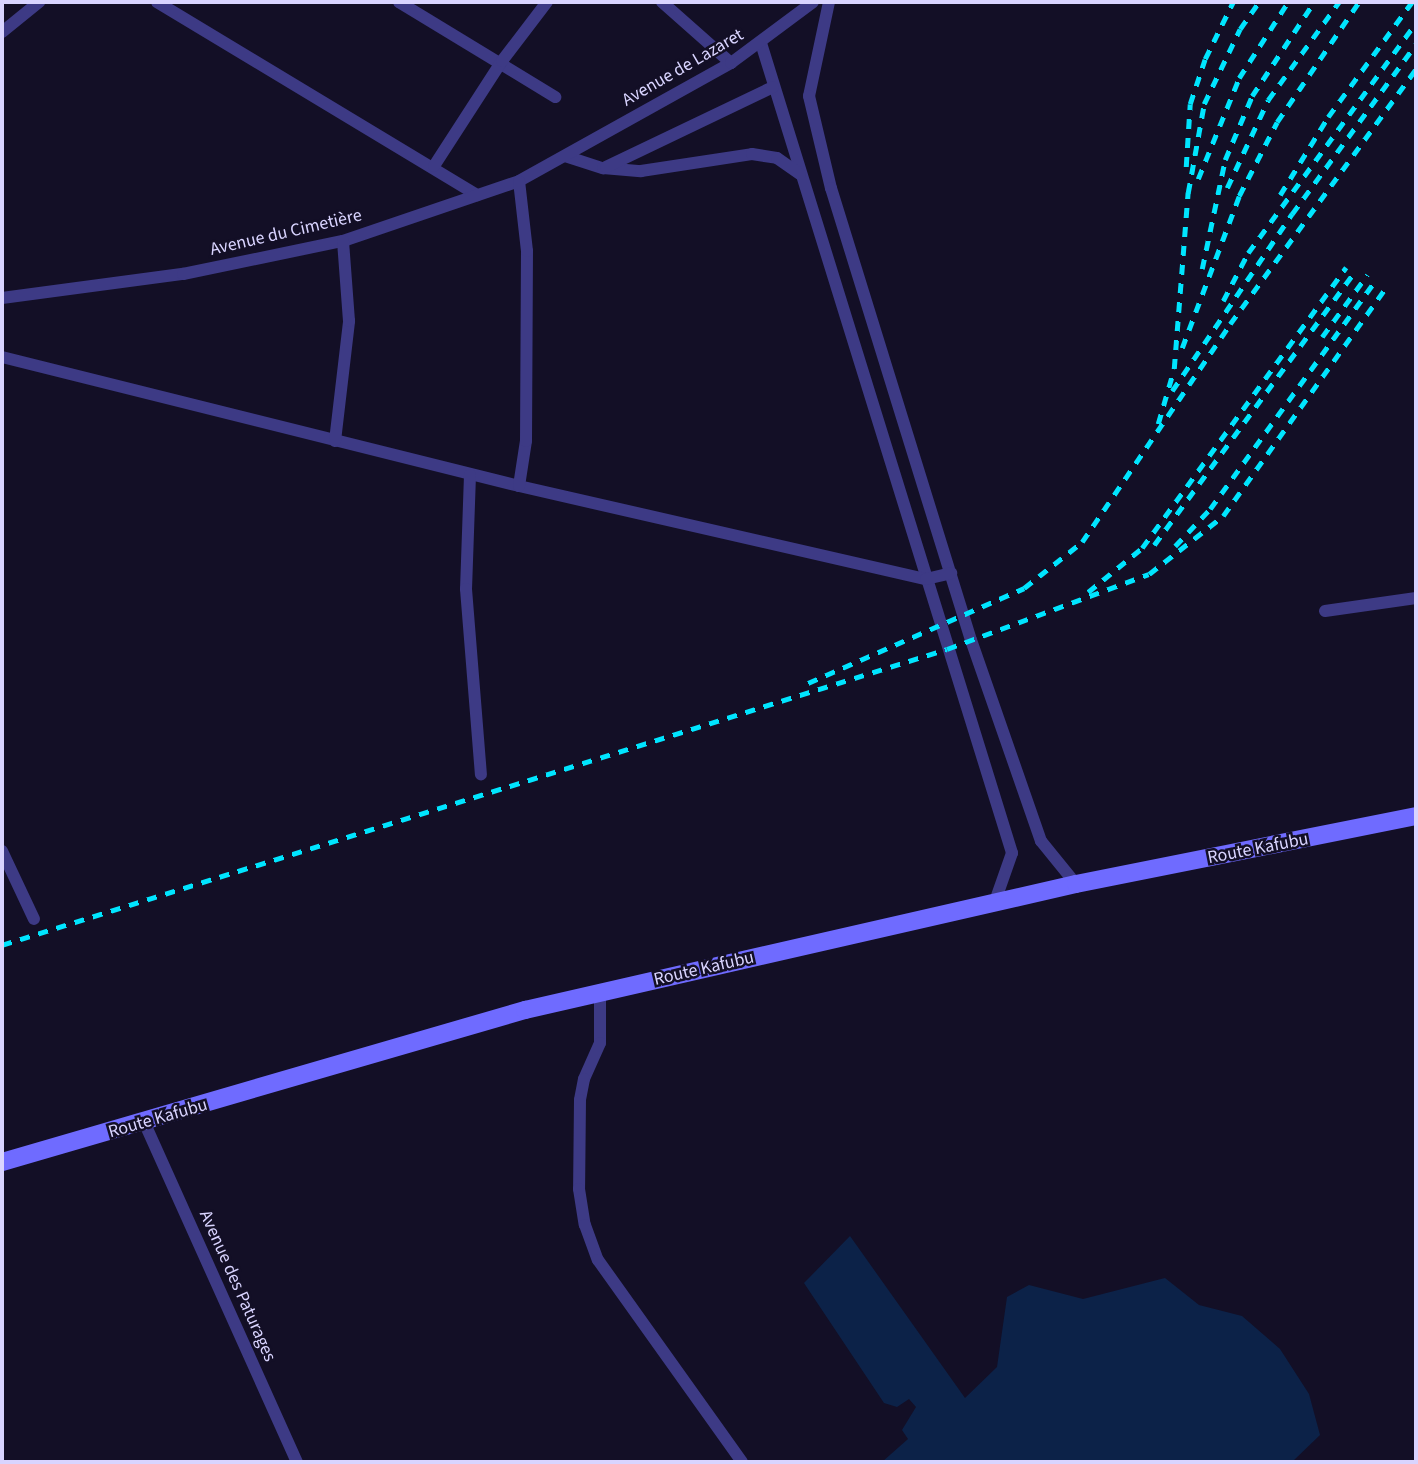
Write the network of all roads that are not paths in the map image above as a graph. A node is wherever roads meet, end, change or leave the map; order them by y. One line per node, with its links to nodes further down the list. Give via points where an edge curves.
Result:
1 (39, 2): 8 (street)
2 (157, 2): 15 (street)
3 (399, 2): 10 (street)
4 (547, 2): 10 (street)
5 (662, 2): 11 (street)
6 (813, 2): 9 (street, Avenue de Lazaret)
7 (829, 2): 26 (street, via 809,96 831,188)
8 (2, 32)
9 (761, 43): 11 (street, Avenue de Lazaret); 12 (street)
10 (502, 61): 13 (street); 15 (street)
11 (731, 63): 14 (street, Avenue de Lazaret)
12 (773, 87): 16 (street); 17 (street)
13 (555, 97)
14 (565, 156): 16 (street); 18 (street, Avenue du Cimetière)
15 (434, 166): 19 (street)
16 (603, 168): 17 (street, via 642,171 752,154 777,158)
17 (800, 174): 27 (street)
18 (519, 181): 19 (street, Avenue du Cimetière); 25 (street, via 527,264 526,441)
19 (477, 195): 20 (street, Avenue du Cimetière)
20 (343, 241): 21 (street, Avenue du Cimetière, via 183,274); 23 (street, via 349,321)
21 (2, 298)
22 (2, 357): 23 (street)
23 (335, 441): 24 (street)
24 (470, 475): 25 (street); 30 (street, via 466,589)
25 (519, 486): 27 (street)
26 (951, 573): 27 (street); 33 (street, via 1041,841)
27 (926, 579): 34 (street, via 1012,853)
28 (1416, 598): 29 (street)
29 (1325, 611)
30 (481, 775)
31 (1416, 816): 33 (main road, Route Kafubu)
32 (2, 850): 35 (street)
33 (1076, 884): 34 (main road, Route Kafubu)
34 (995, 904): 36 (main road, Route Kafubu)
35 (34, 919)
36 (600, 993): 37 (main road, Route Kafubu, via 525,1010); 40 (street, via 600,1043 580,1100 579,1189 585,1225 598,1261)
37 (145, 1124): 38 (main road, Route Kafubu); 39 (street, Avenue des Paturages)
38 (2, 1162)
39 (297, 1462)
40 (742, 1462)

